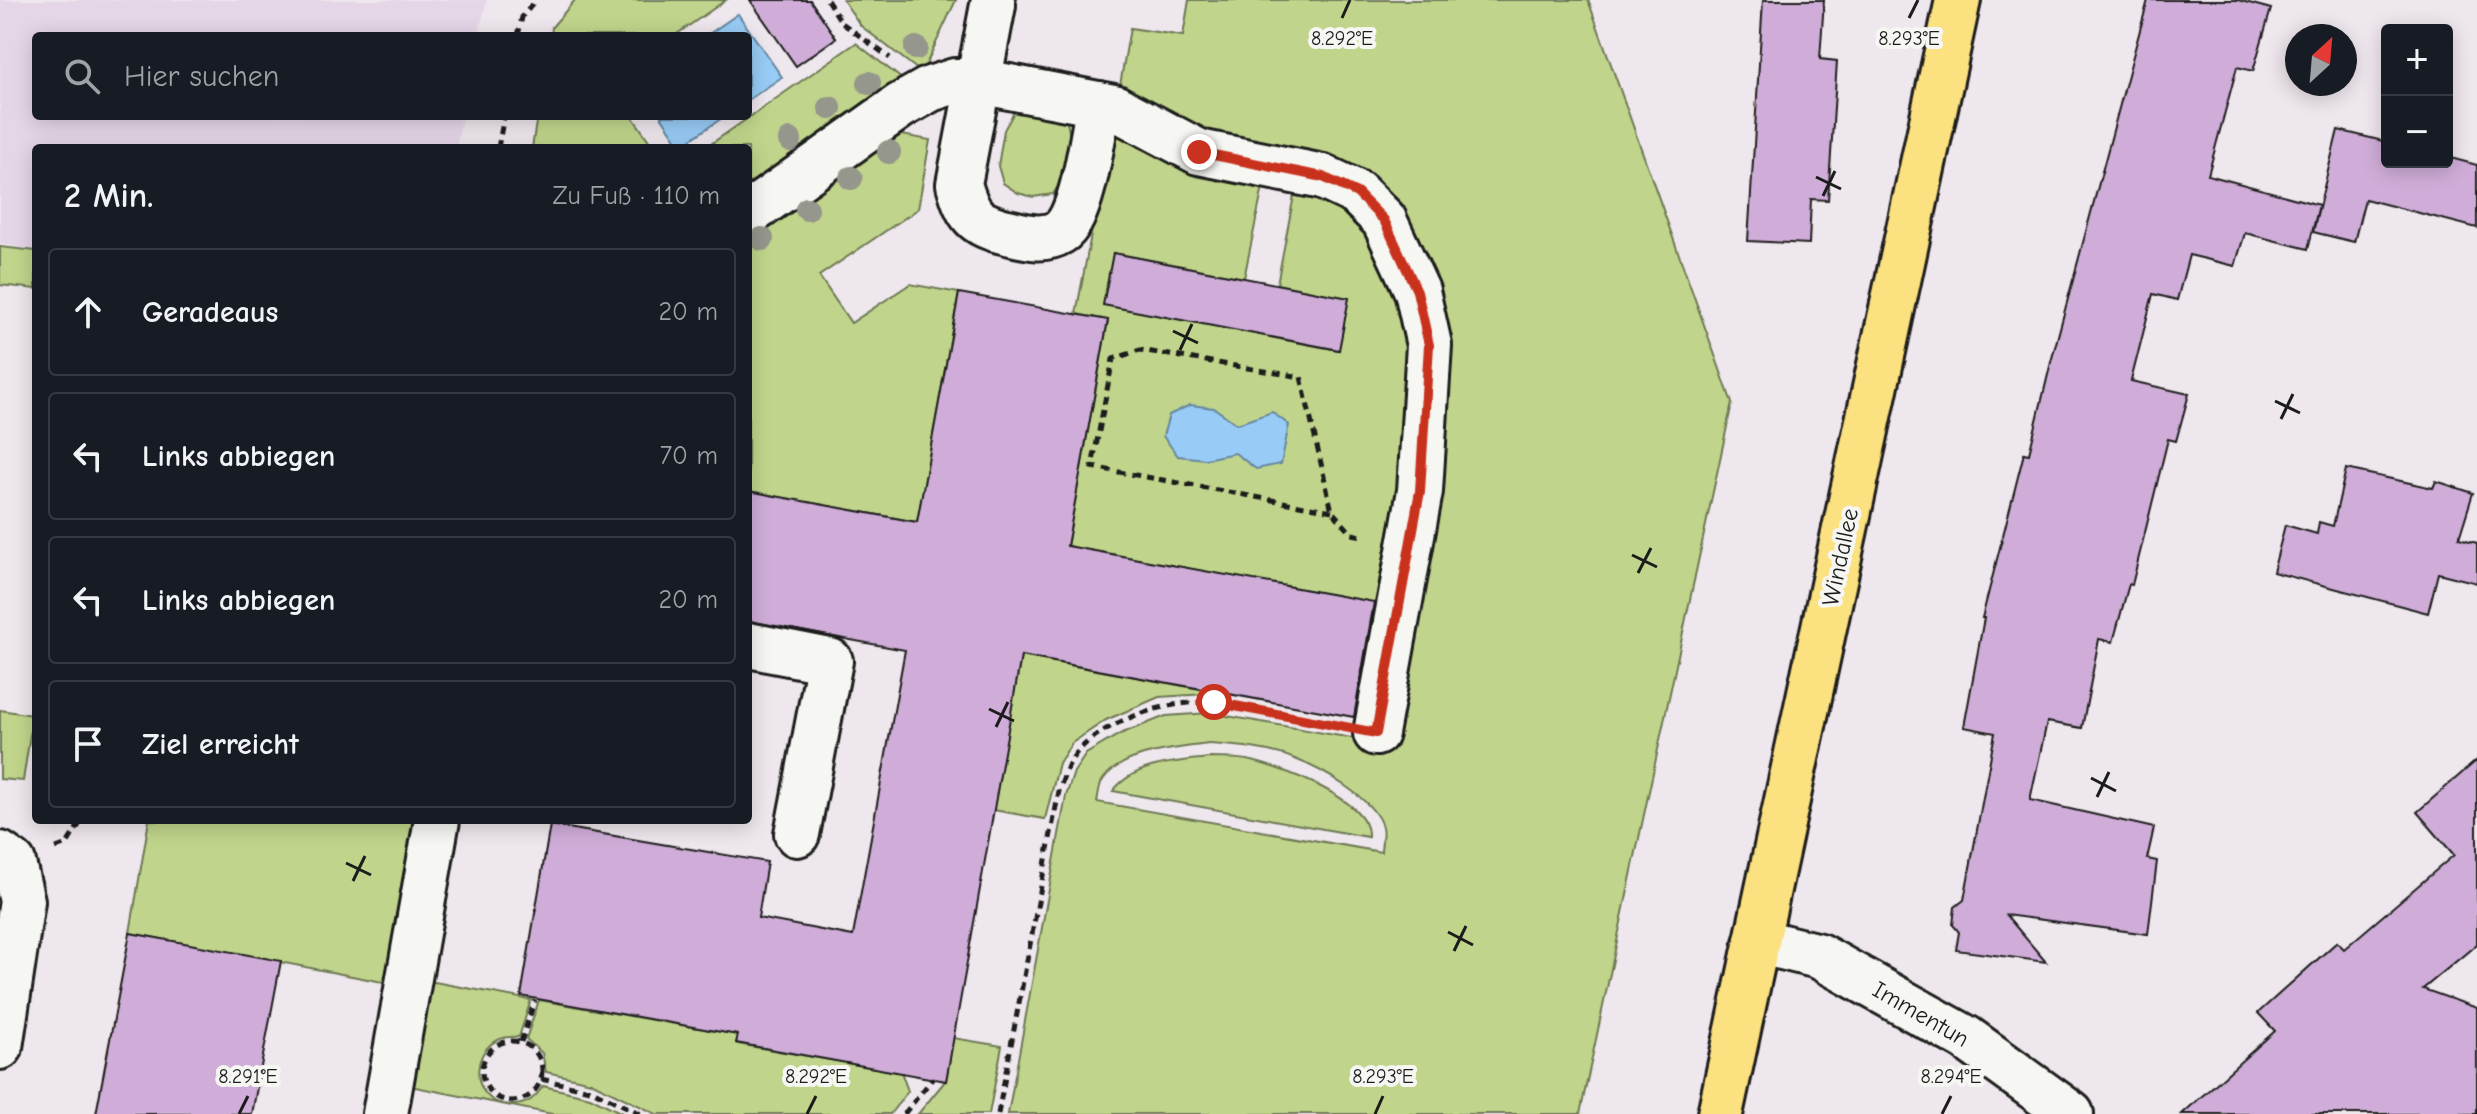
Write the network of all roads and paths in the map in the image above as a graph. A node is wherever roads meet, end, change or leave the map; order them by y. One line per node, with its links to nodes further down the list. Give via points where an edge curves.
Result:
1 (536, 0): 5 (path, via 522,17)
2 (827, 0): 7 (path, via 842,23)
3 (1958, 0): 19 (main road, Windallee)
4 (993, 5): 6 (street)
5 (519, 32)
6 (978, 81): 7 (street); 8 (street); 8 (street, via 959,184 967,212 988,228 1038,239 1063,231 1078,207)
7 (930, 89): 11 (street)
8 (1099, 104): 13 (street, via 1199,152 1323,177 1357,193 1384,220 1417,291 1429,345 1420,491)
9 (503, 120): 10 (path)
10 (499, 144)
11 (752, 211)
12 (1332, 511): 12 (path, via 1301,377 1140,350 1113,359 1092,467); 13 (path, via 1352,534)
13 (1411, 546): 15 (street)
14 (752, 646): 17 (street, via 830,661)
15 (1376, 733): 28 (path, via 1214,702 1163,706 1080,748 1059,791)
16 (436, 824): 25 (street)
17 (797, 834)
18 (7, 859): 22 (street, via 22,901)
19 (1757, 941): 29 (main road, Windallee); 30 (street, Immentun, via 1819,956 1966,1038)
20 (535, 1000): 21 (path)
21 (521, 1042): 24 (path, via 538,1055); 24 (path, via 496,1045 488,1052 482,1071 488,1090 507,1101 518,1100 532,1094)
22 (0, 1047)
23 (933, 1078): 27 (path)
24 (541, 1079): 26 (path, via 594,1091)
25 (385, 1114)
26 (641, 1114)
27 (904, 1114)
28 (998, 1114)
29 (1720, 1114)
30 (2071, 1114)

